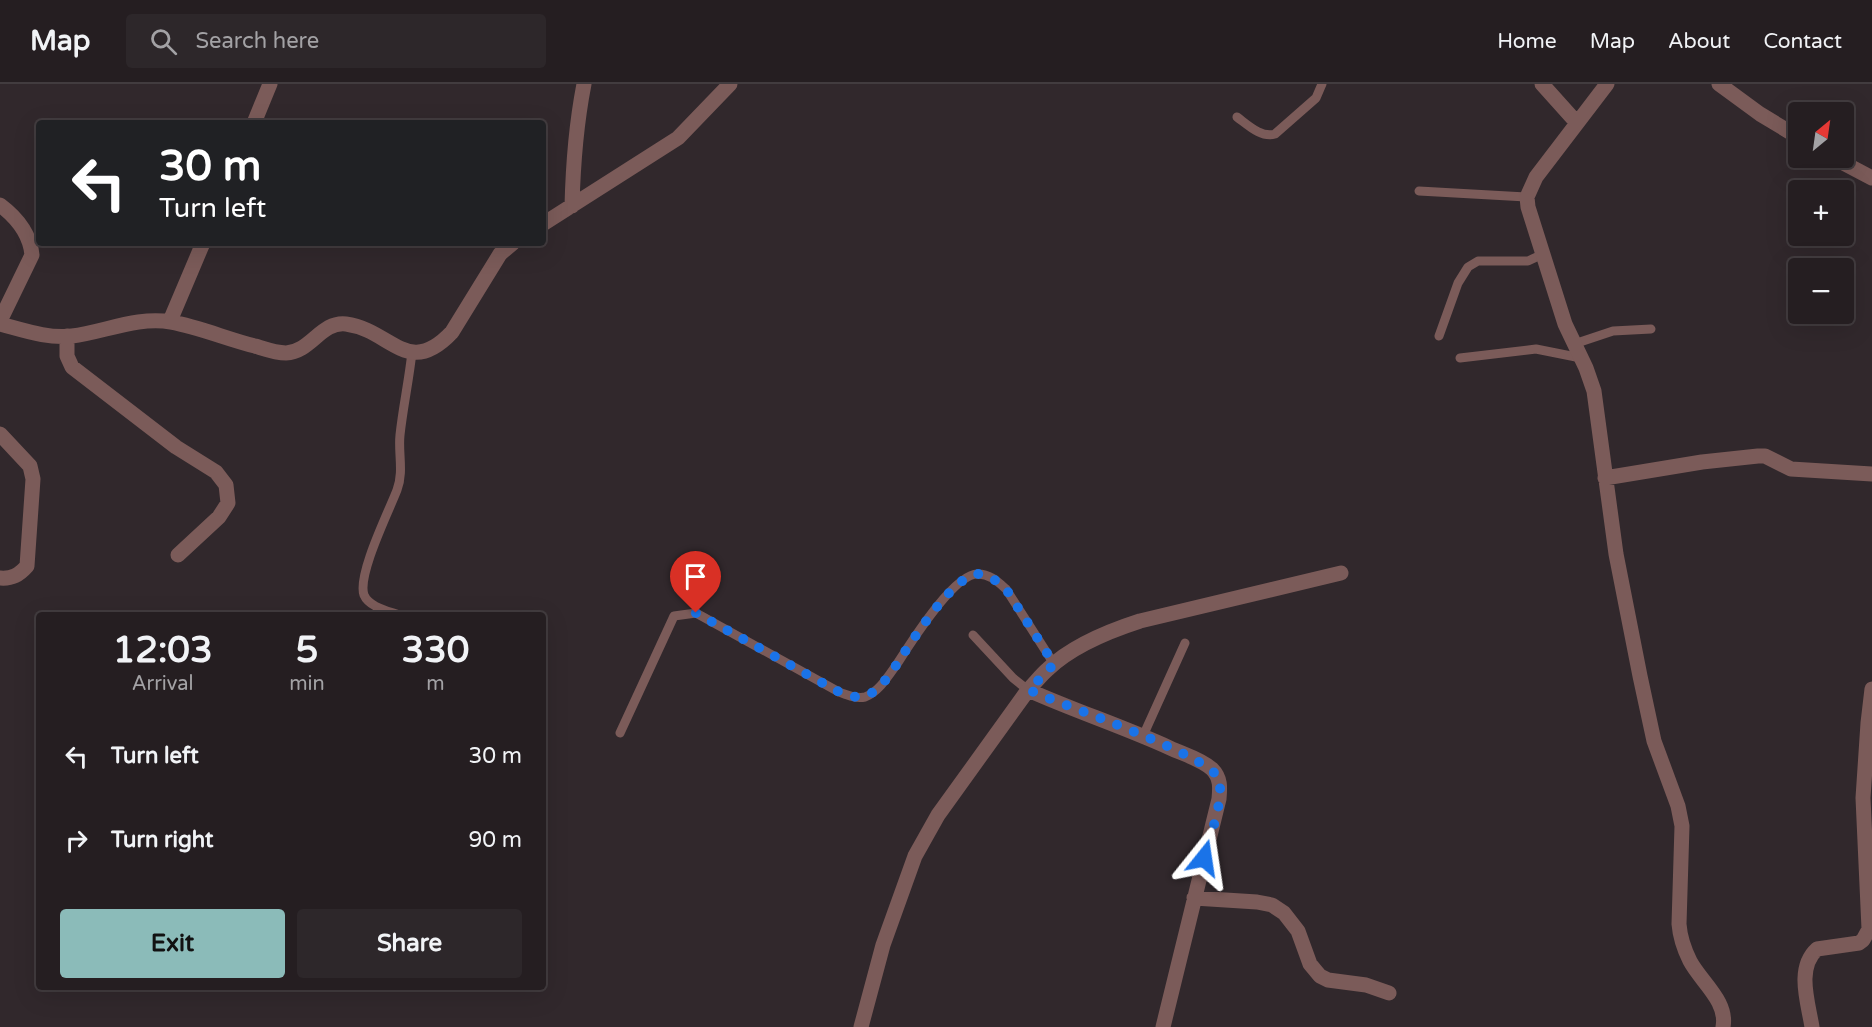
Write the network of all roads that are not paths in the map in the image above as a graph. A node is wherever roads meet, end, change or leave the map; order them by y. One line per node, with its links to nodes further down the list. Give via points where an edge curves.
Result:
1 (270, 84): 9 (street)
2 (584, 84): 17 (street, via 575,138)
3 (730, 84): 17 (street, via 678,138)
4 (1322, 84): 8 (lane, via 1316,98 1275,134 1259,133)
5 (1542, 84): 10 (street)
6 (1607, 84): 10 (street)
7 (1719, 84): 11 (street)
8 (1237, 117)
9 (255, 120)
10 (1577, 123): 15 (street, via 1536,177)
11 (1788, 131)
12 (1853, 168): 13 (street)
13 (1872, 178)
14 (1419, 191): 15 (lane)
15 (1527, 197): 21 (street)
16 (0, 205): 23 (street, via 27,235 32,255)
17 (572, 206): 18 (street)
18 (546, 222)
19 (202, 246): 22 (street)
20 (509, 246): 28 (street, via 500,254 452,332 434,348)
21 (1543, 254): 26 (lane, via 1528,261 1478,261 1468,267); 27 (street)
22 (170, 321): 25 (street); 28 (street, via 289,353 328,328 347,324)
23 (0, 323): 25 (street, via 51,336)
24 (1651, 329): 27 (lane, via 1613,331)
25 (67, 336): 33 (street, via 72,367 176,447 216,472 226,485 228,503 219,518)
26 (1439, 336)
27 (1577, 351): 29 (lane, via 1536,348); 32 (street, via 1594,391)
28 (412, 352): 36 (lane, via 400,435 401,474 373,548 363,590 369,602)
29 (1460, 358)
30 (0, 434): 35 (street, via 30,466 33,479 27,566 16,576)
31 (1872, 474): 32 (street, via 1791,469 1758,456)
32 (1605, 478): 49 (street, via 1616,554 1654,741 1682,826 1681,939 1691,962 1724,1010)
33 (178, 555)
34 (1341, 573): 39 (street, via 1140,621 1094,640)
35 (0, 578)
36 (391, 612)
37 (973, 635): 41 (lane)
38 (1185, 643): 43 (lane)
39 (1054, 664): 41 (street); 42 (lane, via 1006,589 986,575 967,577 947,595 886,679 865,697 839,692 696,613 674,616)
40 (1872, 689): 45 (street, via 1863,798)
41 (1029, 690): 43 (street); 47 (street, via 938,814 915,856)
42 (620, 733)
43 (1143, 736): 44 (street, via 1201,762 1218,776 1219,800)
44 (1194, 898): 46 (street, via 1272,905 1284,913 1298,932 1310,964 1320,976); 48 (street)
45 (1870, 936): 50 (street, via 1859,943 1817,949 1808,959 1805,981)
46 (1389, 993)
47 (861, 1027)
48 (1163, 1027)
49 (1723, 1027)
50 (1812, 1027)

